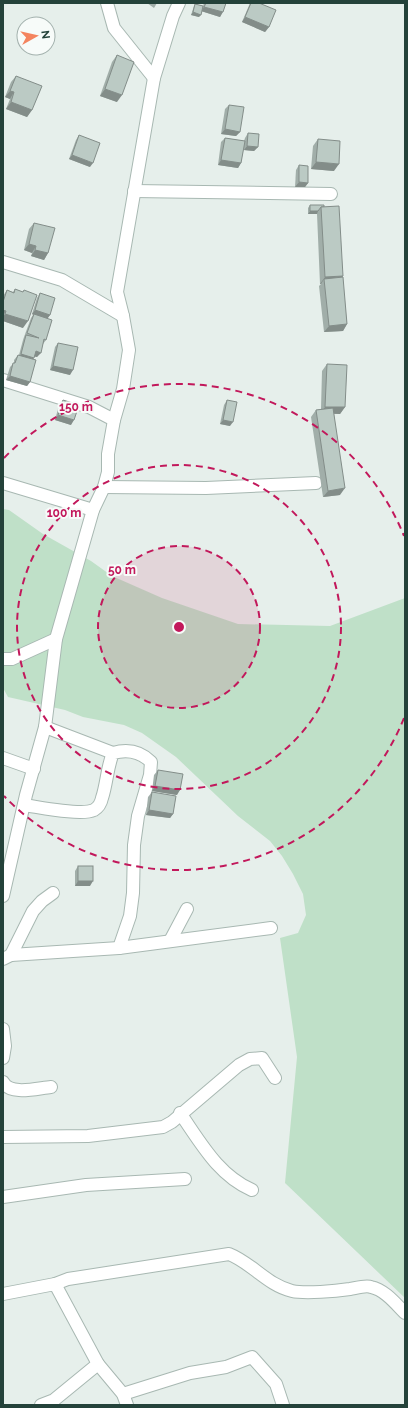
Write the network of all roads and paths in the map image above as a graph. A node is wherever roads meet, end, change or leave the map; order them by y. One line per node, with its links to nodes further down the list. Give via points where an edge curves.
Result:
1 (107, 3): 3 (street, via 114,28)
2 (179, 3): 3 (street)
3 (154, 78): 4 (street)
4 (134, 190): 5 (street); 7 (street, via 117,292)
5 (331, 194)
6 (3, 262): 7 (street, via 62,280)
7 (123, 316): 9 (street, via 129,350 123,389)
8 (3, 380): 9 (street, via 89,407)
9 (114, 420): 12 (street)
10 (3, 483): 13 (street)
11 (316, 483): 12 (street, via 206,488)
12 (104, 487): 13 (street)
13 (93, 510): 14 (street)
14 (56, 639): 15 (street, via 12,659); 16 (street)
15 (3, 659)
16 (45, 727): 17 (street); 19 (street)
17 (113, 753): 20 (street, via 102,799 94,810 79,812); 26 (street, via 135,752 151,762 134,845 130,916)
18 (3, 758): 19 (street)
19 (34, 769): 20 (street)
20 (24, 805): 22 (street)
21 (53, 894): 27 (street, via 33,911)
22 (3, 896)
23 (187, 909): 25 (street)
24 (271, 928): 25 (street)
25 (170, 941): 26 (street)
26 (119, 948): 27 (street)
27 (7, 957)
28 (3, 1029): 29 (street)
29 (3, 1058)
30 (275, 1078): 33 (street, via 262,1058 250,1058)
31 (3, 1082): 32 (street, via 15,1091)
32 (51, 1087)
33 (180, 1113): 34 (street, via 163,1127 137,1131 88,1136); 36 (street, via 213,1162 241,1185)
34 (3, 1137)
35 (185, 1179): 37 (street, via 86,1185)
36 (252, 1190)
37 (3, 1197)
38 (55, 1284): 39 (street); 40 (street, via 68,1279 229,1254 239,1258 276,1286 306,1292 371,1286 385,1293); 41 (street)
39 (3, 1294)
40 (405, 1313)
41 (98, 1364): 42 (street); 43 (street, via 54,1400)
42 (125, 1399): 44 (street, via 190,1373 226,1367 252,1358 276,1384)
43 (41, 1405)
44 (283, 1405)

